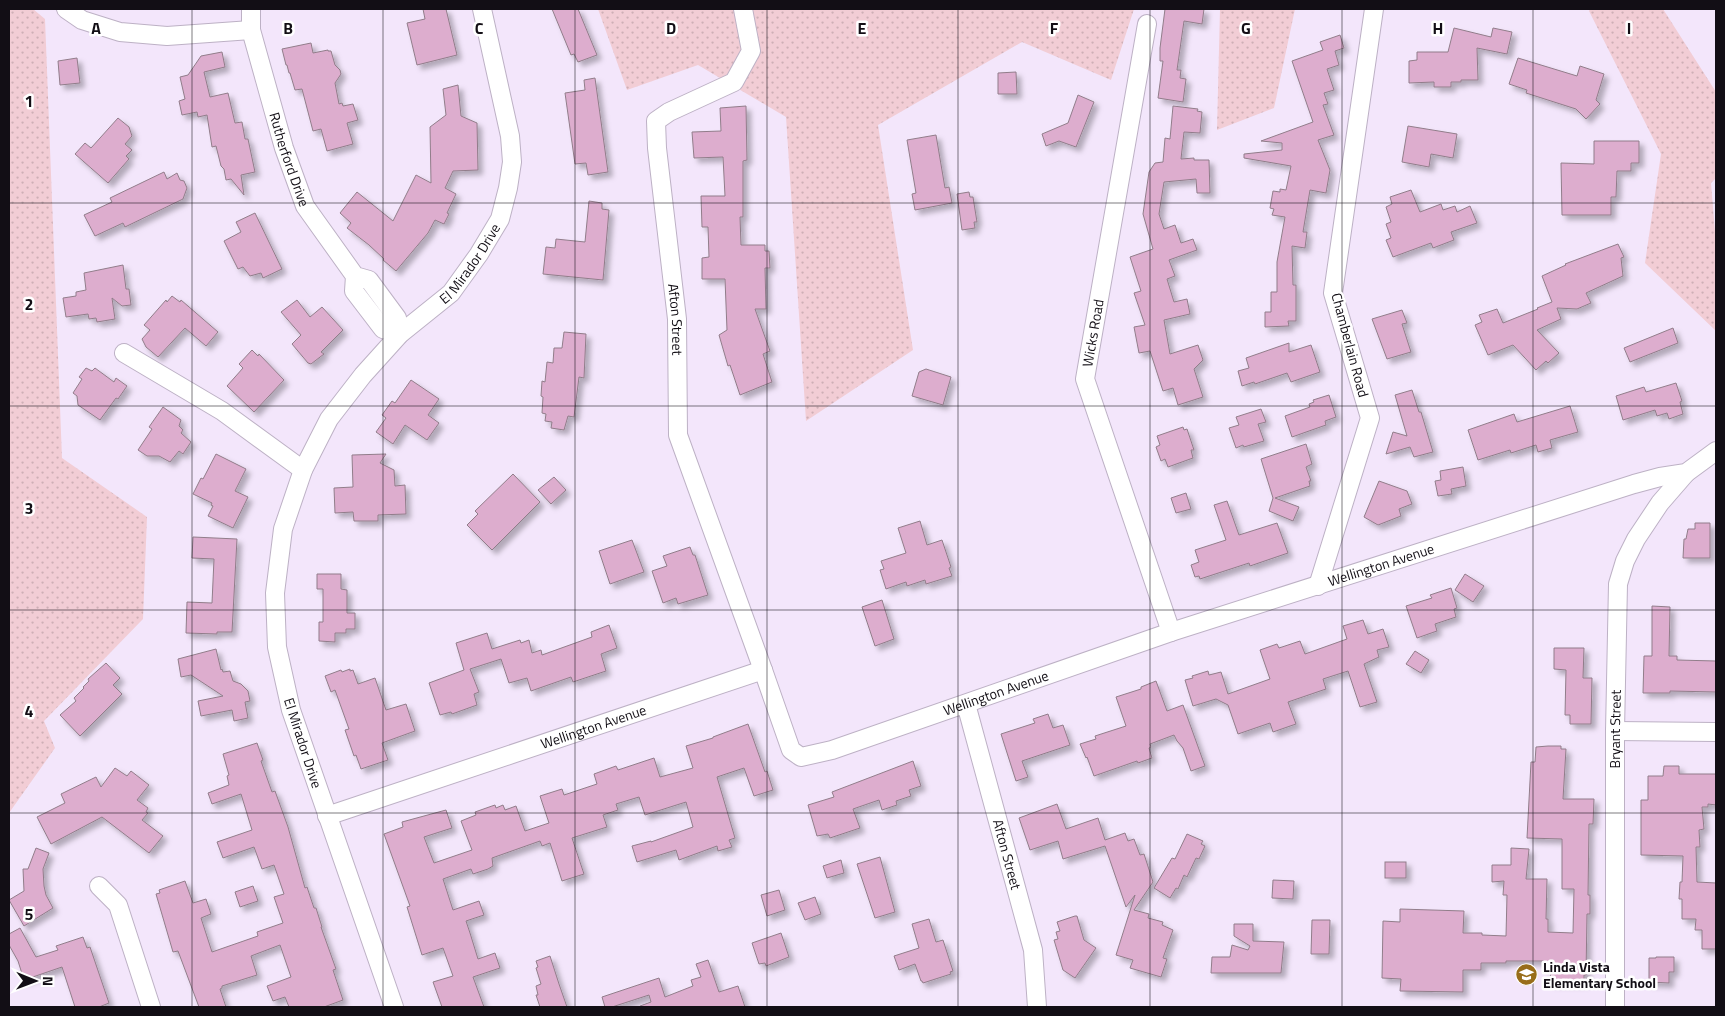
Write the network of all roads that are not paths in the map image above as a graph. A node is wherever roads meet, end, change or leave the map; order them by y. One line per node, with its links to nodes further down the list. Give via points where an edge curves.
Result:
1 (66, 9): 7 (street, via 82,20 120,32 167,36)
2 (251, 9): 7 (street, Rutherford Drive)
3 (482, 9): 8 (street, El Mirador Drive, via 510,136 512,162 508,188 500,219 451,293)
4 (743, 9): 15 (street, Afton Street, via 751,51 734,82 656,121 677,319 678,435)
5 (1374, 9): 13 (street, Chamberlain Road, via 1334,293 1370,418)
6 (1147, 24): 14 (street, Wicks Road, via 1085,379)
7 (250, 30): 8 (street, Rutherford Drive, via 284,148 305,206 355,276 354,291 383,329)
8 (400, 334): 11 (street, El Mirador Drive, via 328,419)
9 (124, 354): 11 (street, via 222,412)
10 (1716, 451): 12 (street)
11 (303, 470): 19 (street, El Mirador Drive, via 283,529 275,593 277,647 291,710)
12 (1686, 474): 13 (street, Wellington Avenue, via 1634,484); 17 (street, Bryant Street, via 1660,503 1636,539 1618,584)
13 (1318, 586): 14 (street, Wellington Avenue)
14 (1171, 632): 16 (street, Wellington Avenue)
15 (763, 670): 16 (street, Wellington Avenue, via 791,750 800,756 832,750); 19 (street, Wellington Avenue)
16 (966, 704): 23 (street, Afton Street, via 1033,950)
17 (1615, 731): 18 (street); 24 (street, Bryant Street)
18 (1716, 732)
19 (327, 816): 22 (street, El Mirador Drive)
20 (98, 886): 21 (street, via 118,905)
21 (151, 1007)
22 (394, 1007)
23 (1038, 1007)
24 (1615, 1007)

